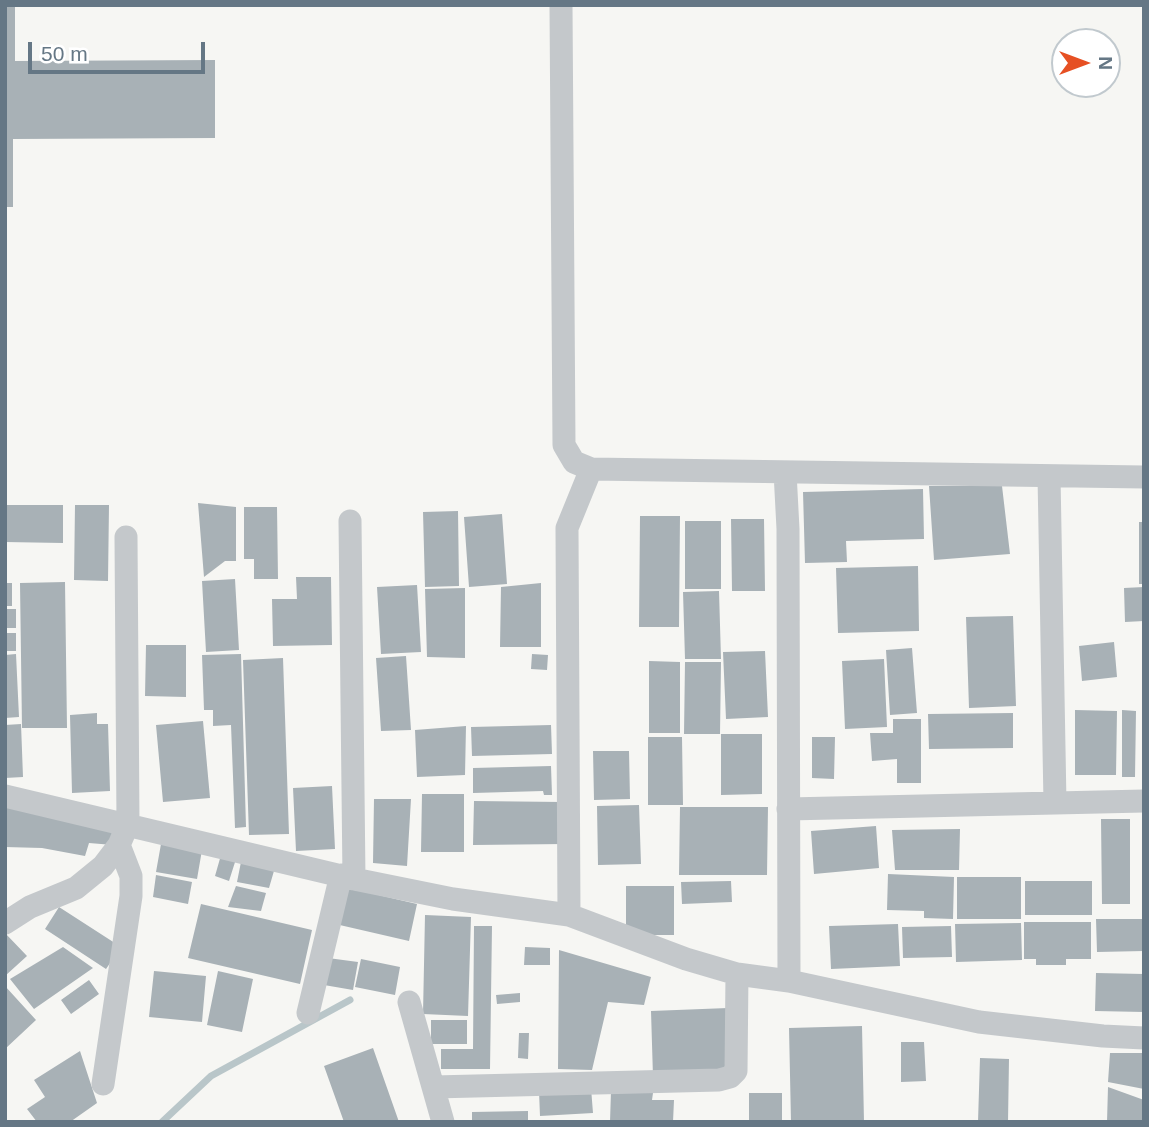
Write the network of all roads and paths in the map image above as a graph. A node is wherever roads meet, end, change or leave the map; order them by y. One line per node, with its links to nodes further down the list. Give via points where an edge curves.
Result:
1 (561, 5): 2 (street, via 564,445 574,462)
2 (591, 469): 3 (street); 15 (street, via 567,528)
3 (785, 472): 4 (street); 11 (street)
4 (1048, 476): 5 (street); 10 (street)
5 (1144, 477)
6 (351, 521): 14 (street)
7 (126, 537): 12 (street)
8 (5, 796): 12 (street)
9 (1144, 801): 10 (street)
10 (1055, 803): 11 (street)
11 (788, 809): 18 (street)
12 (128, 824): 13 (street); 14 (street)
13 (119, 845): 16 (street, via 103,866 76,888); 22 (street, via 131,876 131,896)
14 (347, 877): 15 (street, via 453,899); 20 (street)
15 (569, 915): 17 (street)
16 (5, 923)
17 (737, 974): 18 (street); 23 (street, via 736,1071 730,1077)
18 (789, 982): 21 (street, via 979,1022)
19 (409, 1002): 23 (street)
20 (308, 1013)
21 (1144, 1038)
22 (103, 1084)
23 (434, 1087): 24 (street)
24 (443, 1122)

